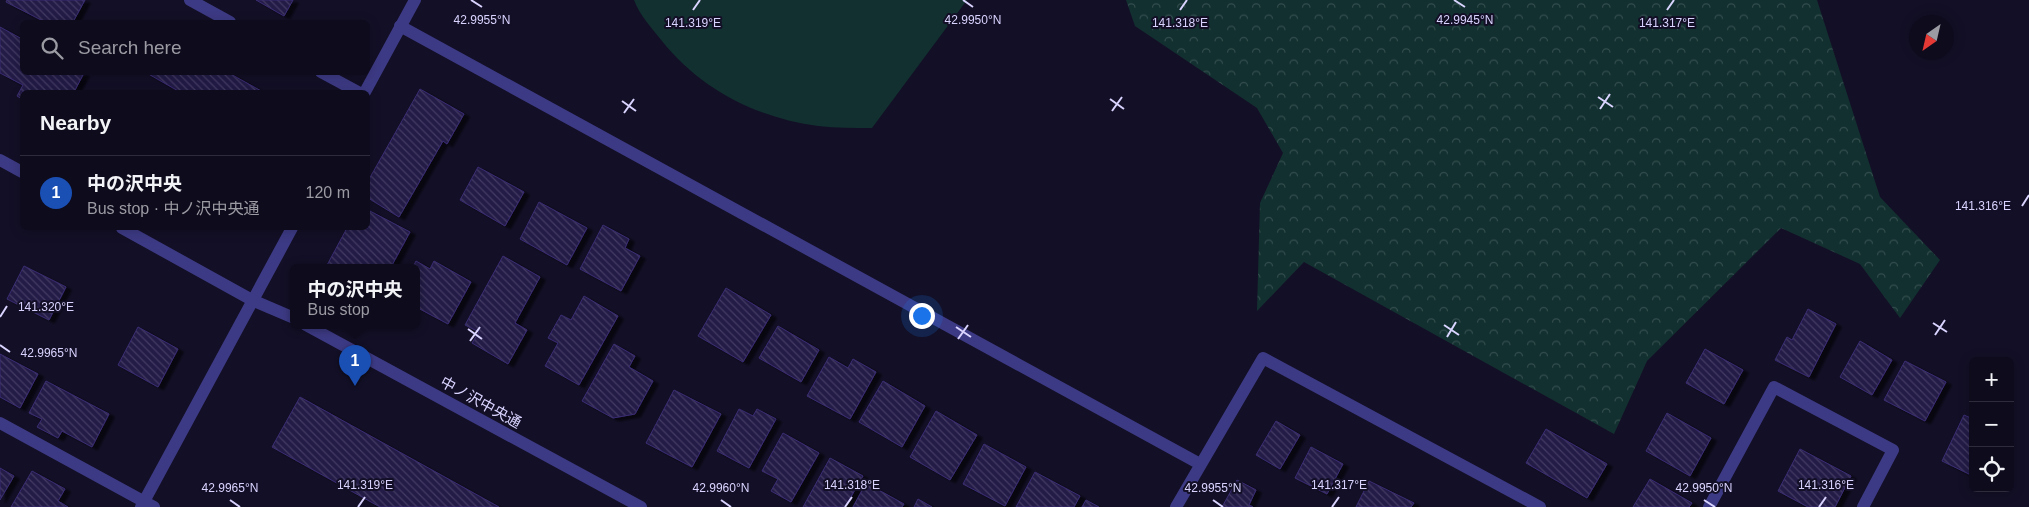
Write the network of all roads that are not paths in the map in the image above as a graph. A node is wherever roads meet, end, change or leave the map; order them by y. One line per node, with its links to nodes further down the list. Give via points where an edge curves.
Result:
1 (190, 0): 3 (street)
2 (415, 0): 4 (street)
3 (226, 20)
4 (400, 26): 7 (street); 16 (street)
5 (327, 75): 6 (street)
6 (354, 90)
7 (366, 90)
8 (0, 160): 9 (street)
9 (20, 171)
10 (126, 230): 12 (street)
11 (291, 230): 12 (street)
12 (252, 300): 13 (street); 17 (street)
13 (290, 316)
14 (313, 329): 18 (street, 中ノ沢中央通)
15 (0, 423): 17 (street)
16 (1200, 464): 19 (street); 20 (street, via 1263,358)
17 (146, 505)
18 (641, 507)
19 (1176, 507)
20 (1540, 507)
21 (1710, 507): 22 (street, via 1774,386 1893,450)
22 (1863, 507)

